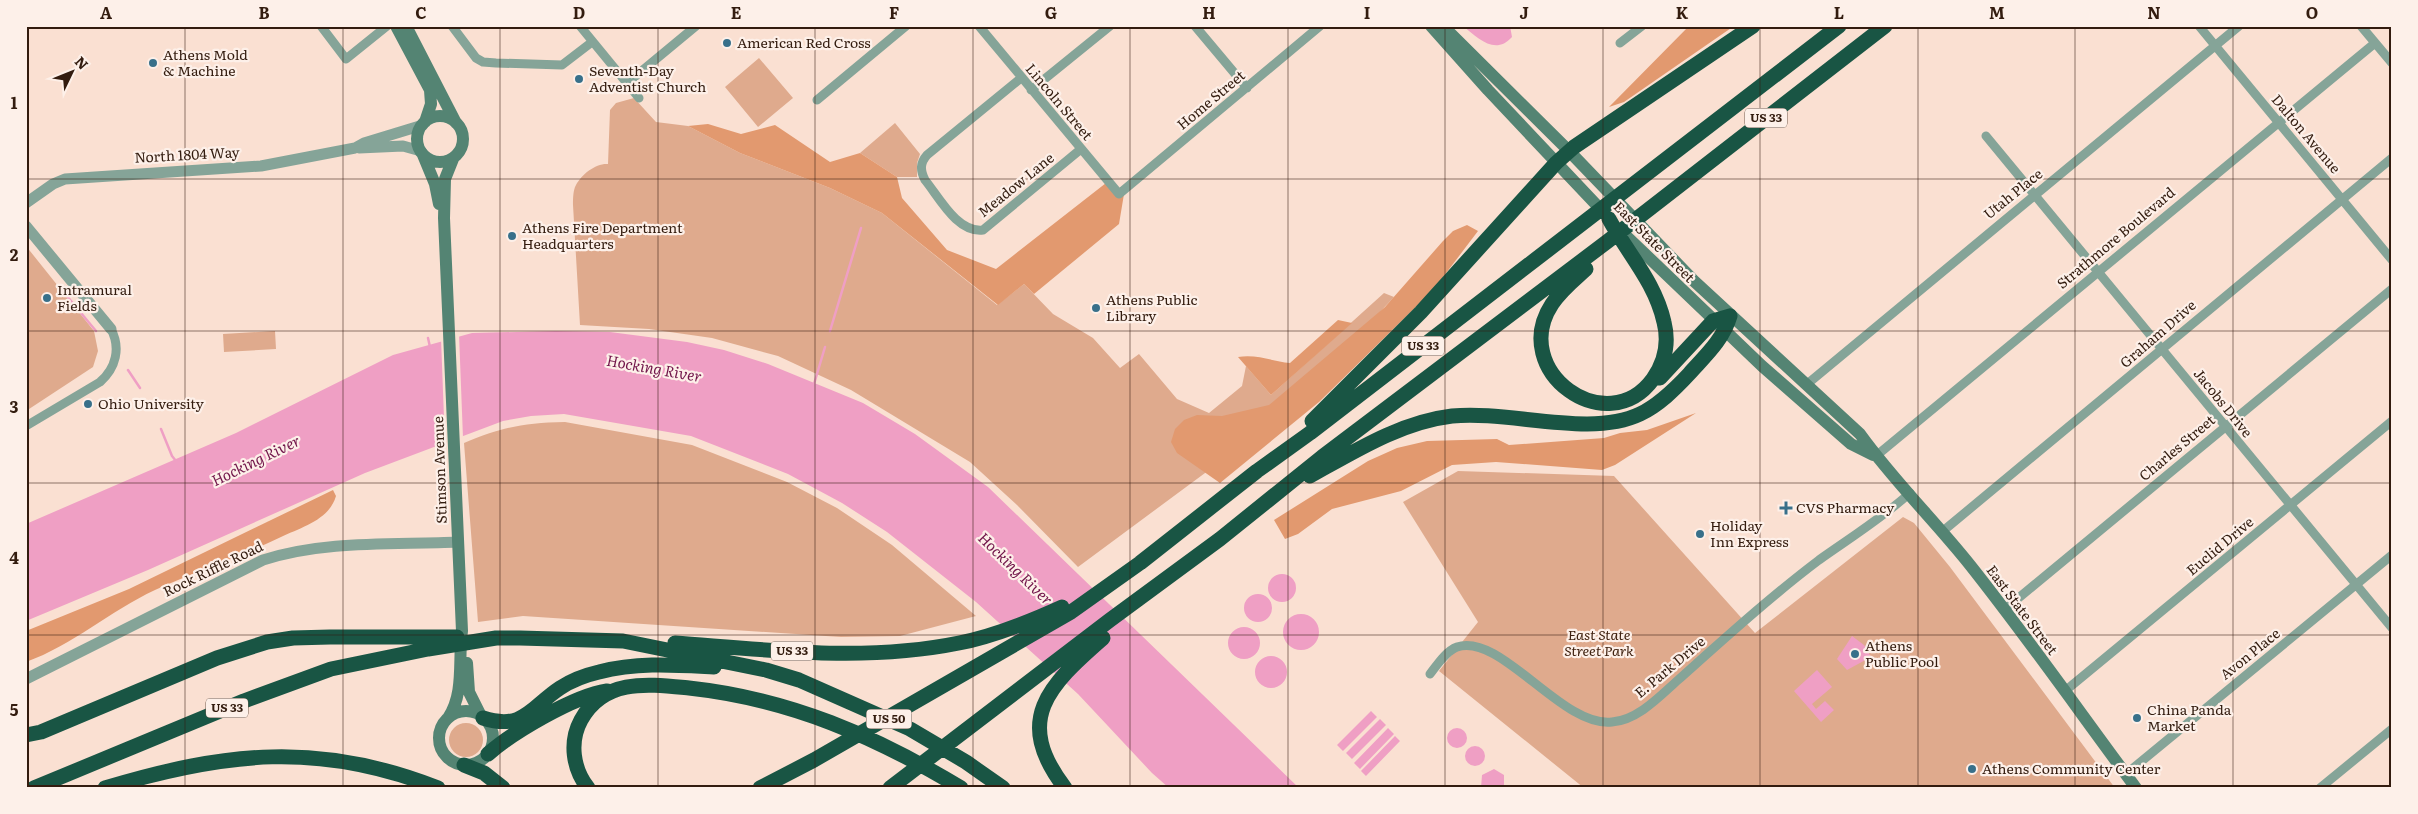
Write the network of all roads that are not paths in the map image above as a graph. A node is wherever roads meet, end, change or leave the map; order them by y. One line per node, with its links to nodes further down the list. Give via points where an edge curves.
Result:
1 (320, 26): 2 (street, via 346,58)
2 (388, 26)
3 (396, 26): 35 (main road, via 430,90 431,104)
4 (452, 26): 22 (street, via 476,58 483,62 562,65)
5 (580, 26): 22 (street)
6 (696, 26): 28 (street)
7 (906, 26): 32 (street)
8 (979, 26): 27 (street, Lincoln Street)
9 (1110, 26): 30 (street)
10 (1195, 26): 29 (street)
11 (1320, 26): 29 (street, Home Street)
12 (1430, 26): 43 (main road, East State Street)
13 (1443, 26): 39 (main road, East State Street)
14 (1642, 26): 23 (street)
15 (1753, 26): 39 (highway)
16 (1839, 26): 66 (highway, US 33)
17 (1885, 26): 51 (highway, US 33)
18 (2199, 26): 25 (street, Dalton Avenue)
19 (2239, 26): 25 (street, Utah Place)
20 (2362, 26): 24 (street)
21 (410, 28): 33 (main road)
22 (592, 42): 28 (street)
23 (1620, 43)
24 (2375, 43): 26 (street); 34 (street, Strathmore Boulevard)
25 (2215, 47): 34 (street, Dalton Avenue); 45 (street, Utah Place)
26 (2392, 63)
27 (1022, 78): 30 (street, Lincoln Street); 38 (street, Meadow Lane, via 922,161 925,180 946,206 966,227 983,230)
28 (626, 84): 31 (street)
29 (1247, 88): 44 (street, Home Street)
30 (1031, 90): 38 (street, Lincoln Street)
31 (639, 98)
32 (817, 100)
33 (456, 122): 35 (main road, via 441,117); 42 (main road, via 463,141)
34 (2278, 122): 46 (street, Dalton Avenue); 53 (street, Strathmore Boulevard)
35 (424, 124): 37 (street, North 1804 Way); 40 (main road, via 418,136)
36 (1986, 136): 45 (street, Jacobs Drive)
37 (355, 148): 40 (street, North 1804 Way, via 403,146); 47 (street, North 1804 Way, via 261,166 65,179)
38 (1081, 149): 44 (street, Lincoln Street)
39 (1569, 151): 43 (highway); 55 (main road, East State Street)
40 (422, 153): 42 (main road, via 437,162); 48 (main road, Stimson Avenue)
41 (2392, 158): 46 (street, Graham Drive)
42 (453, 159): 48 (main road, Stimson Avenue, via 445,179)
43 (1556, 162): 49 (main road, East State Street); 66 (highway, via 1421,312 1353,382)
44 (1119, 194)
45 (2034, 194): 53 (street, Jacobs Drive); 60 (street, Utah Place)
46 (2341, 199): 52 (street, Dalton Avenue); 59 (street, Graham Drive)
47 (26, 203)
48 (444, 218): 71 (main road, Stimson Avenue)
49 (1609, 219): 56 (main road, East State Street); 61 (highway, via 1652,287 1664,324 1663,362)
50 (26, 226): 57 (street)
51 (1608, 241): 61 (highway, via 1591,265 1552,304 1544,322 1541,347 1552,374 1570,392 1586,400 1628,399); 67 (highway, US 33, via 1322,457)
52 (2392, 260)
53 (2097, 272): 59 (street, Jacobs Drive); 65 (street, Strathmore Boulevard)
54 (2392, 289): 64 (street, Charles Street)
55 (1730, 316): 56 (highway); 58 (highway); 60 (main road, East State Street)
56 (1713, 322): 58 (main road, East State Street); 61 (highway, via 1669,370)
57 (111, 329): 63 (street, via 116,354 109,372 100,382)
58 (1725, 333): 65 (main road, East State Street, via 1851,444); 67 (highway, via 1676,388 1638,415 1601,424 1498,415 1452,416 1422,422 1367,445)
59 (2161, 350): 64 (street, Jacobs Drive); 70 (street, Graham Drive)
60 (1806, 384): 65 (main road, East State Street, via 1860,434)
61 (1645, 390)
62 (2392, 421): 69 (street, Euclid Drive)
63 (26, 426)
64 (2224, 427): 69 (street, Jacobs Drive); 76 (street, Charles Street)
65 (1876, 456): 68 (main road, East State Street)
66 (1256, 472): 75 (highway, US 33, via 1140,564)
67 (1281, 492): 74 (highway, US 33)
68 (1910, 493): 70 (main road, East State Street); 82 (street, E. Park Drive, via 1786,587 1649,705 1620,721 1599,721 1576,712 1501,659 1473,646 1451,650)
69 (2290, 506): 73 (street, Jacobs Drive); 85 (street, Euclid Drive)
70 (1943, 531): 76 (main road, East State Street)
71 (458, 542): 78 (main road, Stimson Avenue); 83 (street, Rock Riffle Road, via 324,548 263,560)
72 (2392, 555): 73 (street, Avon Place)
73 (2356, 586): 77 (street, Jacobs Drive); 92 (street, Avon Place)
74 (1156, 588): 99 (highway, US 33); 102 (highway, via 1065,672 1049,695 1038,725 1043,754)
75 (1098, 592): 79 (highway, US 33, via 1032,620 961,643 894,651 844,653); 98 (highway, via 1071,612)
76 (2004, 610): 85 (main road, East State Street)
77 (2392, 628)
78 (462, 631): 86 (main road, via 470,692); 87 (main road, Stimson Avenue, via 458,696)
79 (622, 641): 80 (highway, US 33, via 496,638); 81 (highway, US 50)
80 (427, 643): 89 (highway, via 302,638 267,642 217,658 41,732); 93 (highway, US 33, via 290,683)
81 (766, 670): 86 (highway, via 677,664 629,666 573,681 531,714 518,720 501,722); 101 (highway, US 50, via 826,691 910,729)
82 (1430, 674)
83 (26, 679)
84 (610, 691): 90 (highway, via 572,702); 97 (highway, via 587,711 575,734 575,761); 100 (highway, via 624,686 653,684 730,693 797,709 886,746)
85 (2065, 691): 92 (main road, East State Street)
86 (482, 717): 87 (main road, via 464,711); 90 (main road, via 493,736)
87 (448, 718): 91 (main road, via 440,731 441,748 451,761)
88 (2392, 729): 104 (street)
89 (26, 735)
90 (488, 754): 91 (main road, via 477,763)
91 (464, 765): 96 (highway, via 484,773)
92 (2126, 774): 103 (main road, East State Street)
93 (34, 788)
94 (106, 788): 95 (highway, via 163,770 197,764 294,756 377,767)
95 (438, 788)
96 (503, 788)
97 (588, 788)
98 (760, 788)
99 (890, 788)
100 (962, 788)
101 (1003, 788)
102 (1066, 788)
103 (2136, 788)
104 (2320, 788)

